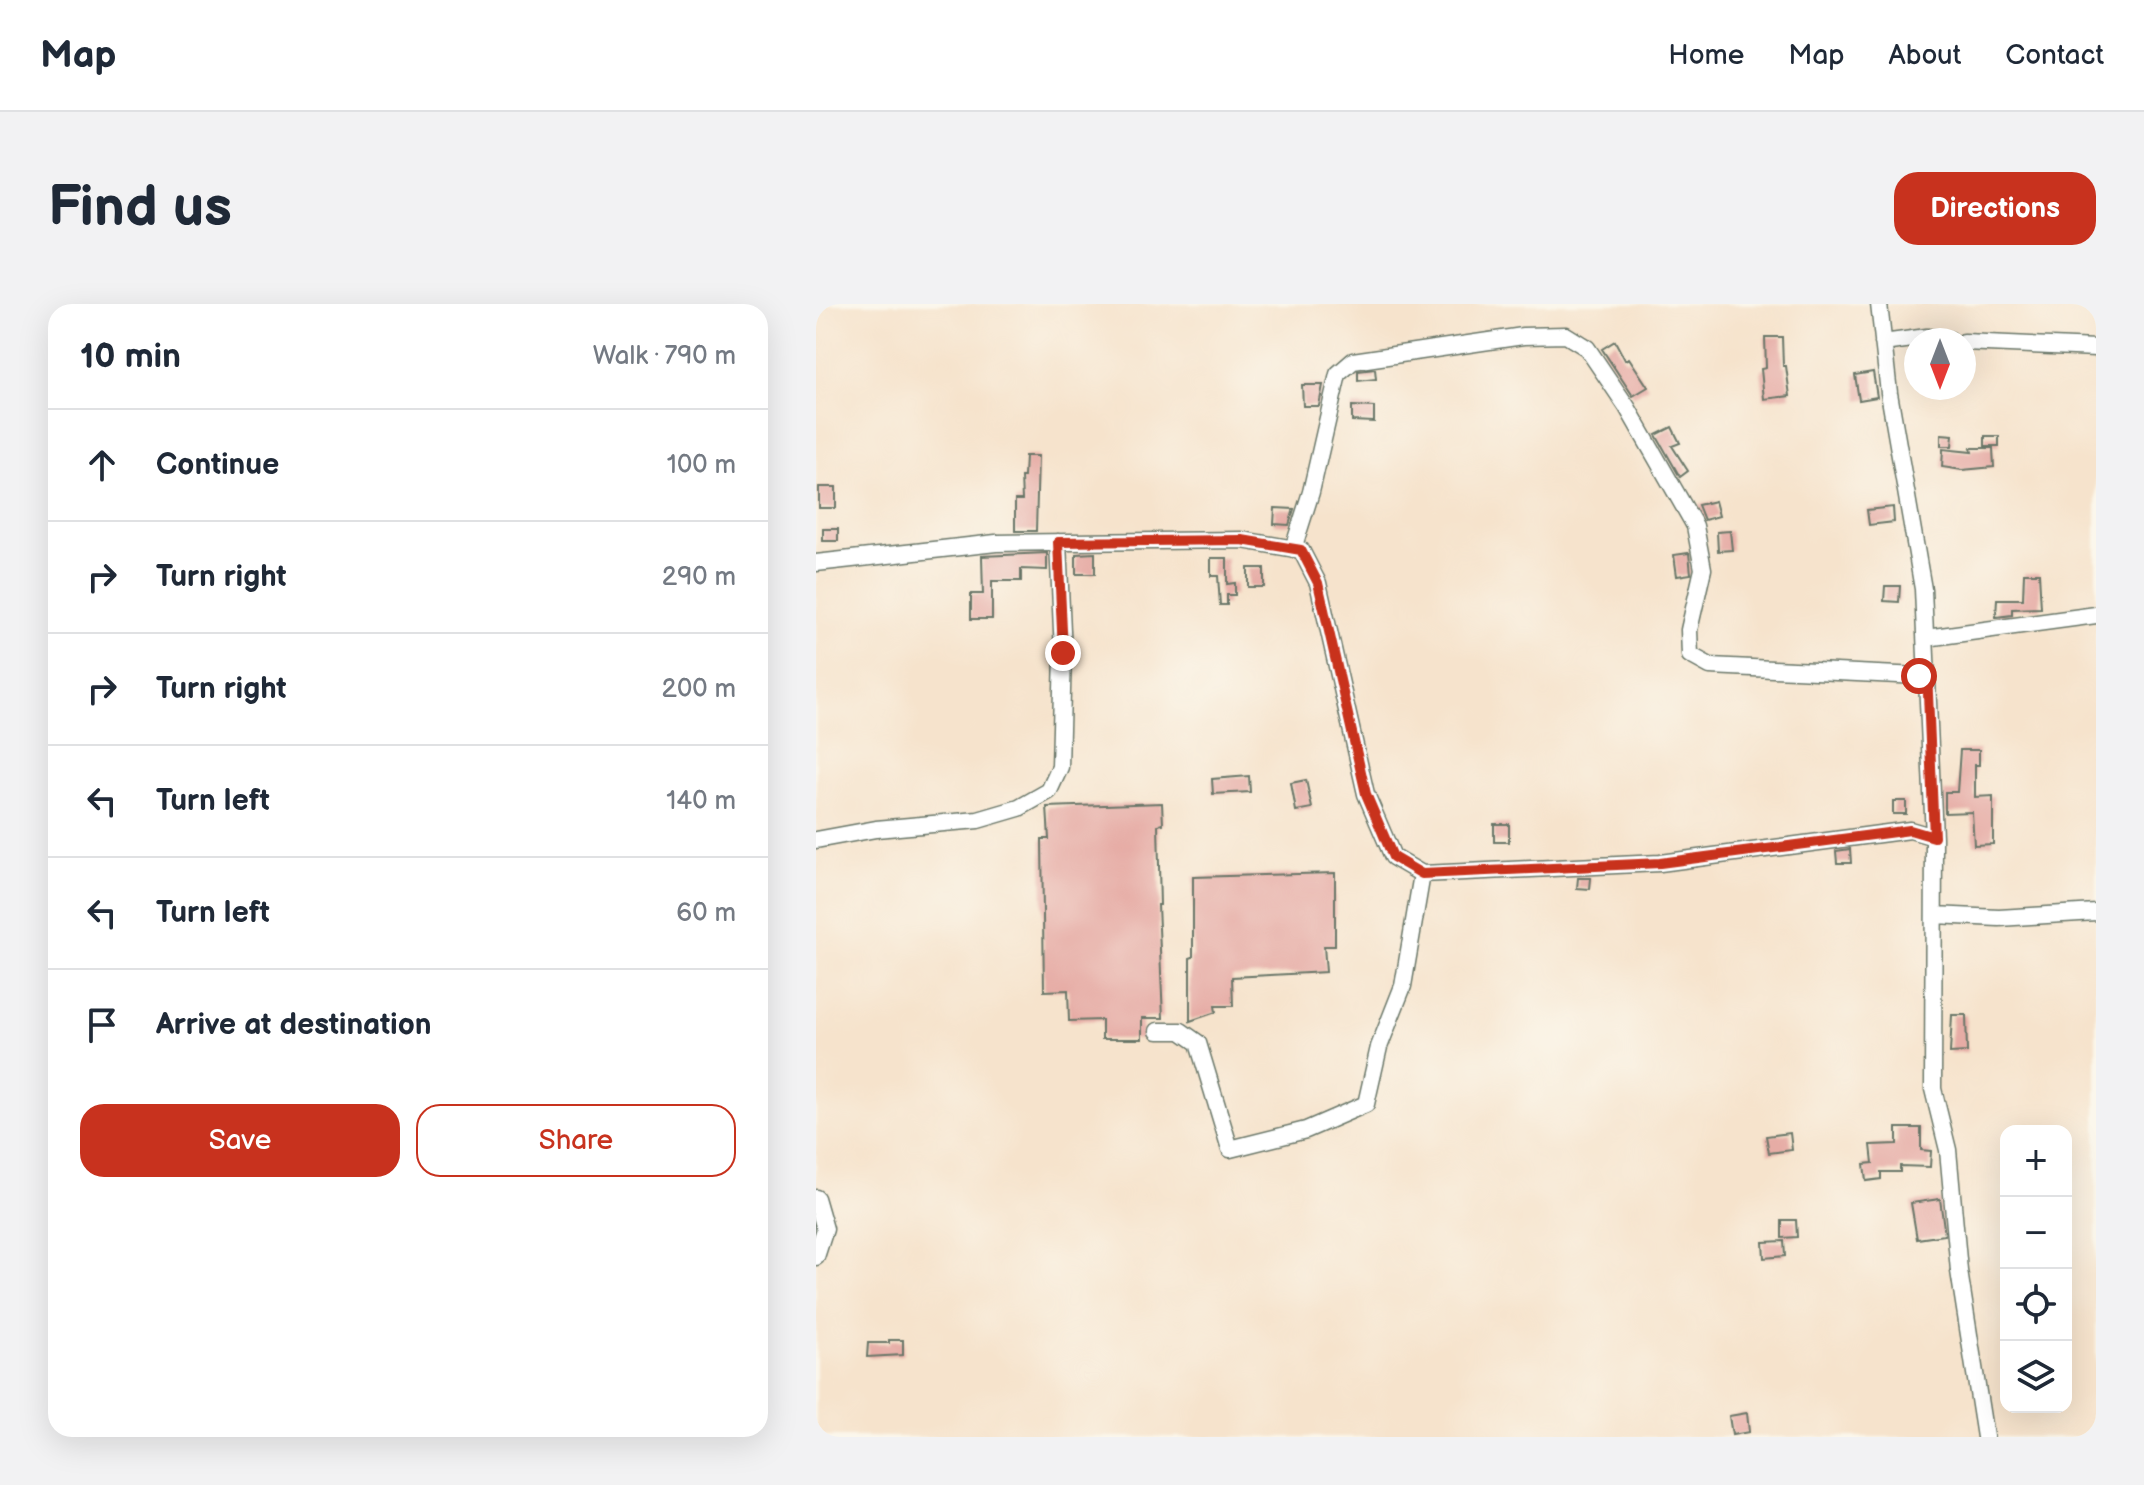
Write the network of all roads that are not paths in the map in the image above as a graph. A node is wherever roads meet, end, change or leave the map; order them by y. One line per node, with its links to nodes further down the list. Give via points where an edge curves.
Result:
1 (1879, 304): 3 (street)
2 (1904, 340): 3 (street)
3 (1883, 343): 10 (street, via 1923,589)
4 (1976, 343): 5 (street)
5 (2096, 348)
6 (1058, 542): 7 (street, via 1242,540); 8 (street, via 996,543); 13 (street, via 1063,653 1060,767 1049,791 1019,808 978,820)
7 (1293, 549): 11 (street, via 1338,374 1353,361 1523,336 1566,335 1595,359 1695,526 1703,569 1689,630 1690,655 1710,666 1919,676); 14 (street, via 1301,550 1318,583 1366,794 1393,857)
8 (816, 563)
9 (2096, 615): 10 (street)
10 (1926, 638): 11 (street)
11 (1927, 670): 12 (street)
12 (1934, 837): 14 (street, via 1910,830 1660,863); 16 (street)
13 (816, 840)
14 (1422, 874): 17 (street, via 1403,986 1379,1047 1366,1104 1306,1130 1230,1149 1198,1043 1181,1031)
15 (2096, 912): 16 (street, via 1999,918)
16 (1934, 915): 20 (street, via 1933,1089 1948,1150 1959,1271)
17 (1158, 1031)
18 (816, 1198): 19 (street, via 825,1229)
19 (816, 1257)
20 (1985, 1437)

